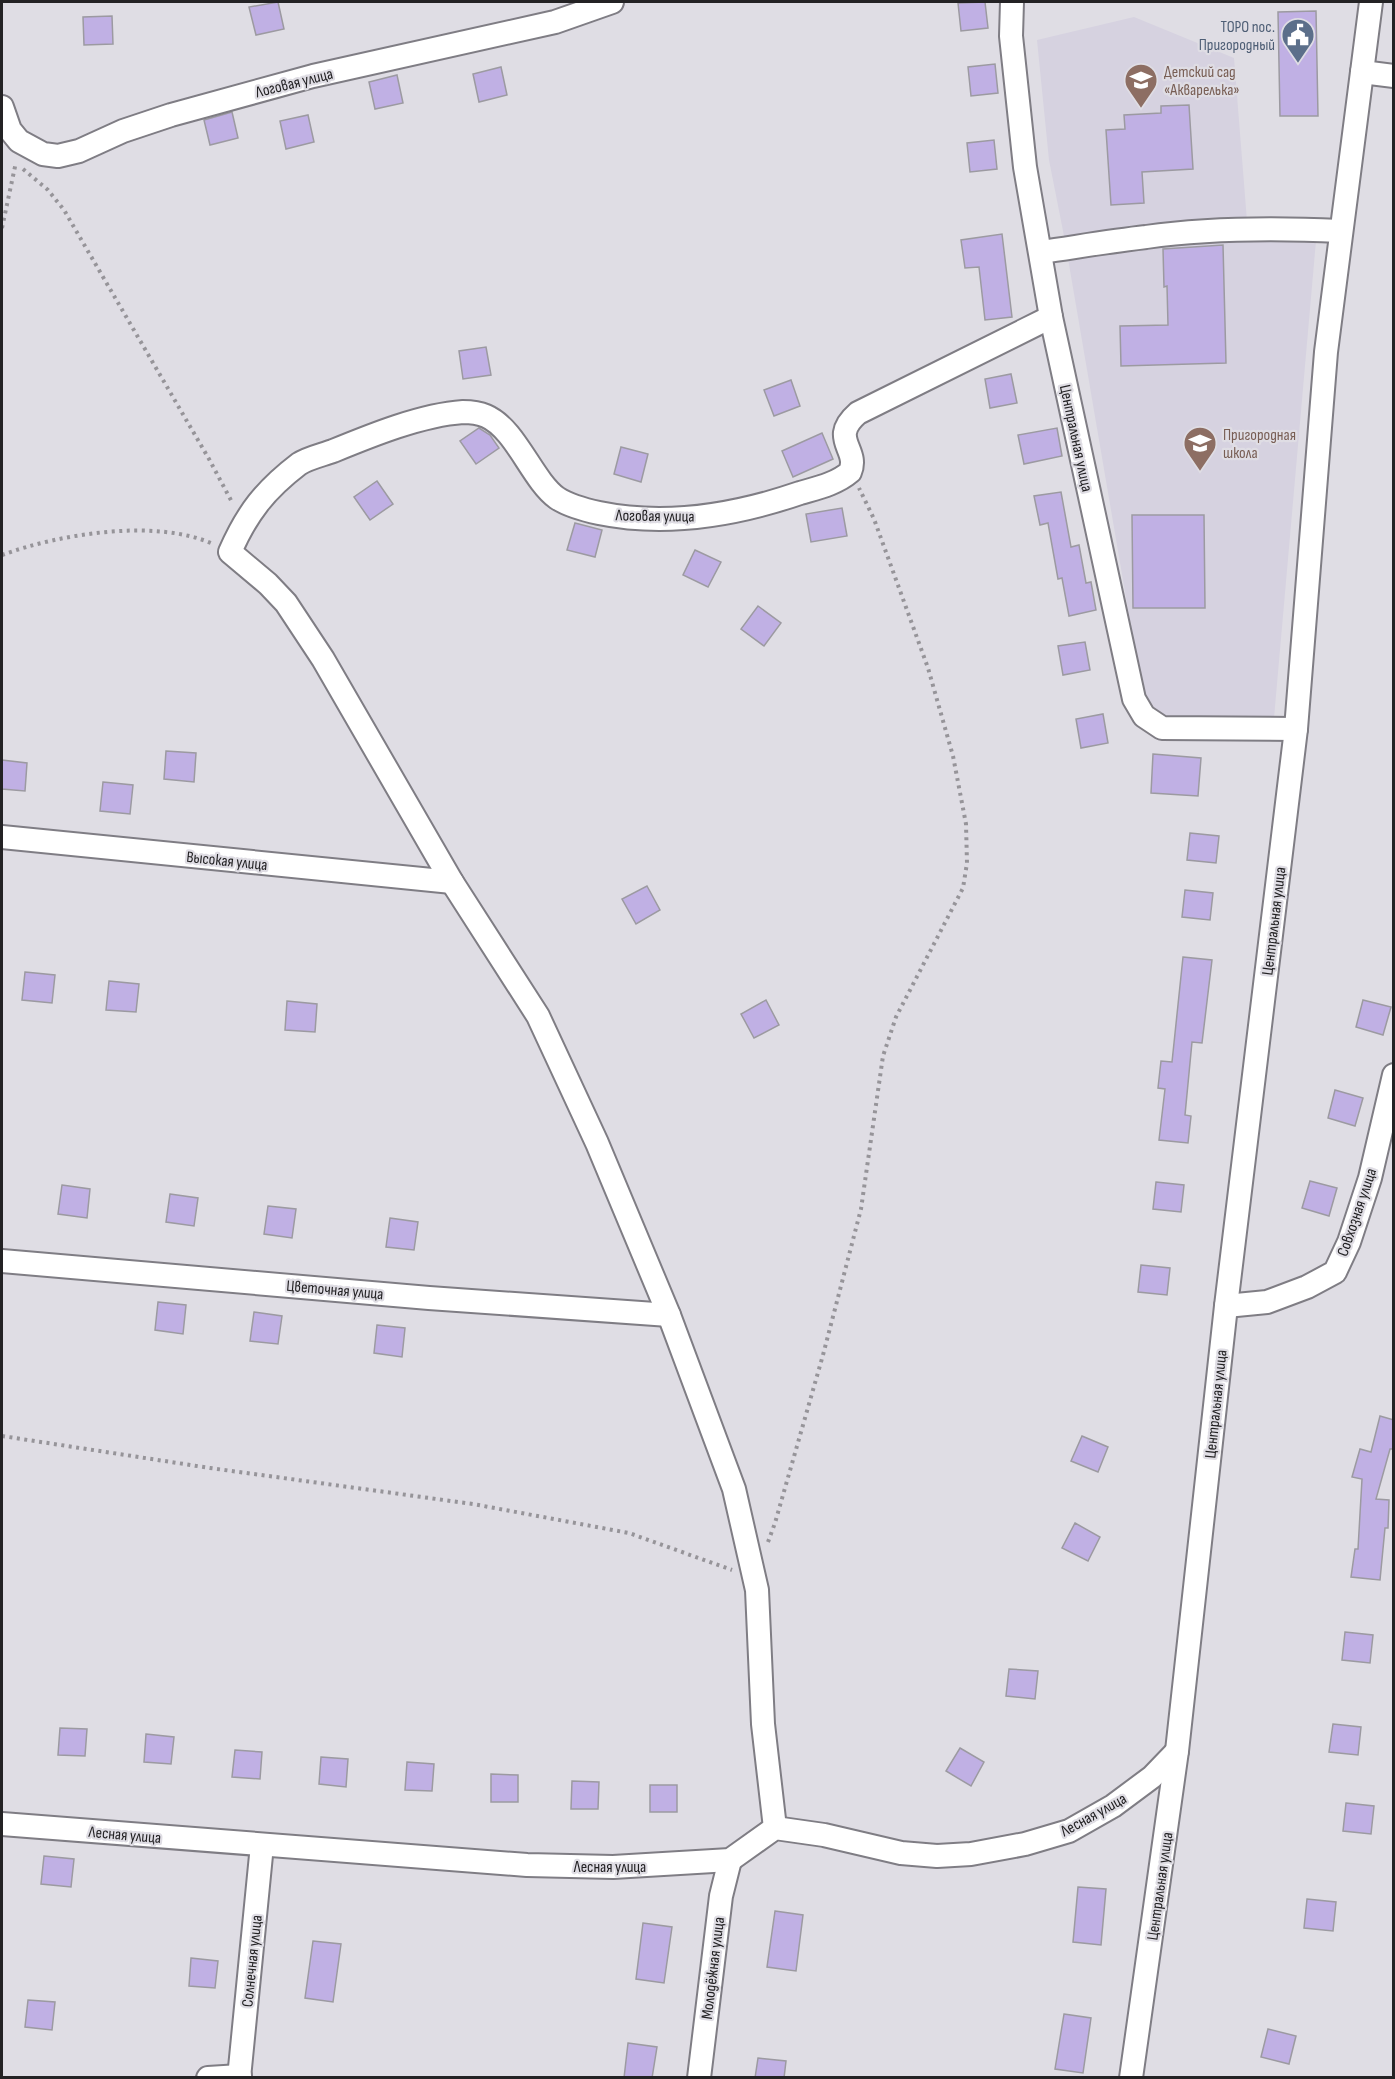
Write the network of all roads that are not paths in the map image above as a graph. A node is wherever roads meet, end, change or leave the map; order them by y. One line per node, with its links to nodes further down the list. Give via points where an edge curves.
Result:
1 (612, 2): 6 (street, Логовая улица, via 555,22 313,76 171,115 58,156 43,154 19,141 10,130)
2 (1012, 2): 8 (street, Центральная улица, via 1011,36 1025,167)
3 (1371, 2): 4 (street, Центральная улица)
4 (1362, 72): 5 (street); 7 (street, Центральная улица)
5 (1394, 76)
6 (2, 107)
7 (1340, 231): 8 (street, via 1233,230 1148,236); 10 (street, Центральная улица, via 1326,352)
8 (1041, 252): 9 (street, Центральная улица)
9 (1051, 317): 10 (street, Центральная улица, via 1134,699 1144,716 1162,728); 12 (street, Логовая улица, via 858,413 845,427 852,461 850,472 821,487 759,507 691,518 616,516 578,507 549,492 523,453 496,423 488,417 463,412 422,420 301,463 265,493 243,524 230,552 268,584 299,620)
10 (1296, 729): 15 (street, Центральная улица)
11 (2, 837): 12 (street, Высокая улица)
12 (452, 882): 16 (street, via 538,1016 597,1143)
13 (1394, 1075): 15 (street, Совхозная улица, via 1370,1178 1335,1272 1267,1302)
14 (2, 1261): 16 (street, Цветочная улица)
15 (1226, 1306): 17 (street, Центральная улица)
16 (669, 1315): 19 (street, via 734,1489 754,1578 763,1724)
17 (1178, 1751): 19 (street, Лесная улица, via 1152,1777 1113,1806 1069,1831 1025,1844 971,1854 925,1855); 25 (street, Центральная улица)
18 (2, 1824): 20 (street, Лесная улица)
19 (775, 1828): 21 (street)
20 (262, 1845): 21 (street, Лесная улица, via 527,1865 613,1867); 22 (street, Солнечная улица)
21 (730, 1860): 24 (street, Молодёжная улица, via 721,1896)
22 (240, 2077): 23 (street)
23 (208, 2078)
24 (699, 2078)
25 (1131, 2078)

